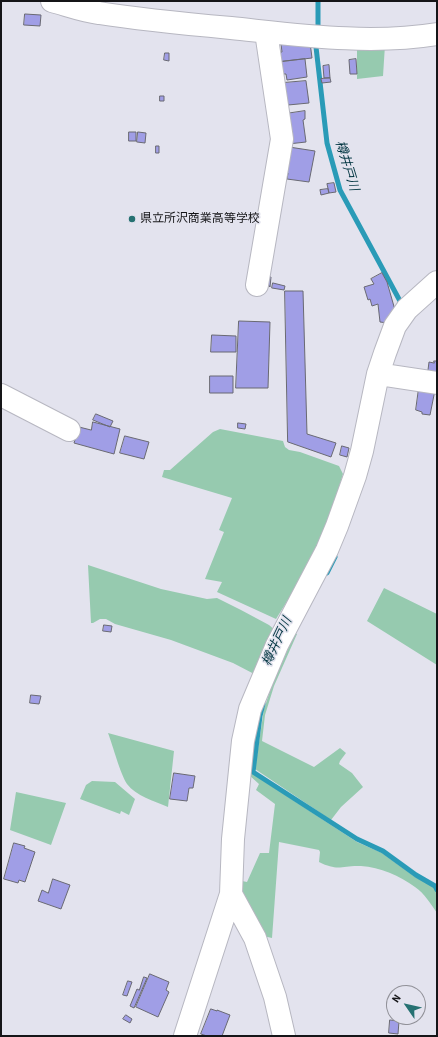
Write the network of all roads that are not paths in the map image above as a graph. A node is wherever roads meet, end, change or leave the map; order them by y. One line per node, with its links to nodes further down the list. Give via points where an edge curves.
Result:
1 (52, 1): 2 (street)
2 (79, 5): 3 (street, via 98,13)
3 (266, 32): 4 (street, via 368,39); 6 (street, via 282,139)
4 (437, 34)
5 (437, 282): 7 (street, via 408,309 395,326 385,353)
6 (257, 284)
7 (386, 375): 8 (street); 11 (street, via 337,526 277,645 250,709 242,756)
8 (437, 383)
9 (1, 395): 10 (street)
10 (68, 430)
11 (231, 894): 12 (street); 13 (street, via 260,949)
12 (185, 1036)
13 (284, 1036)

